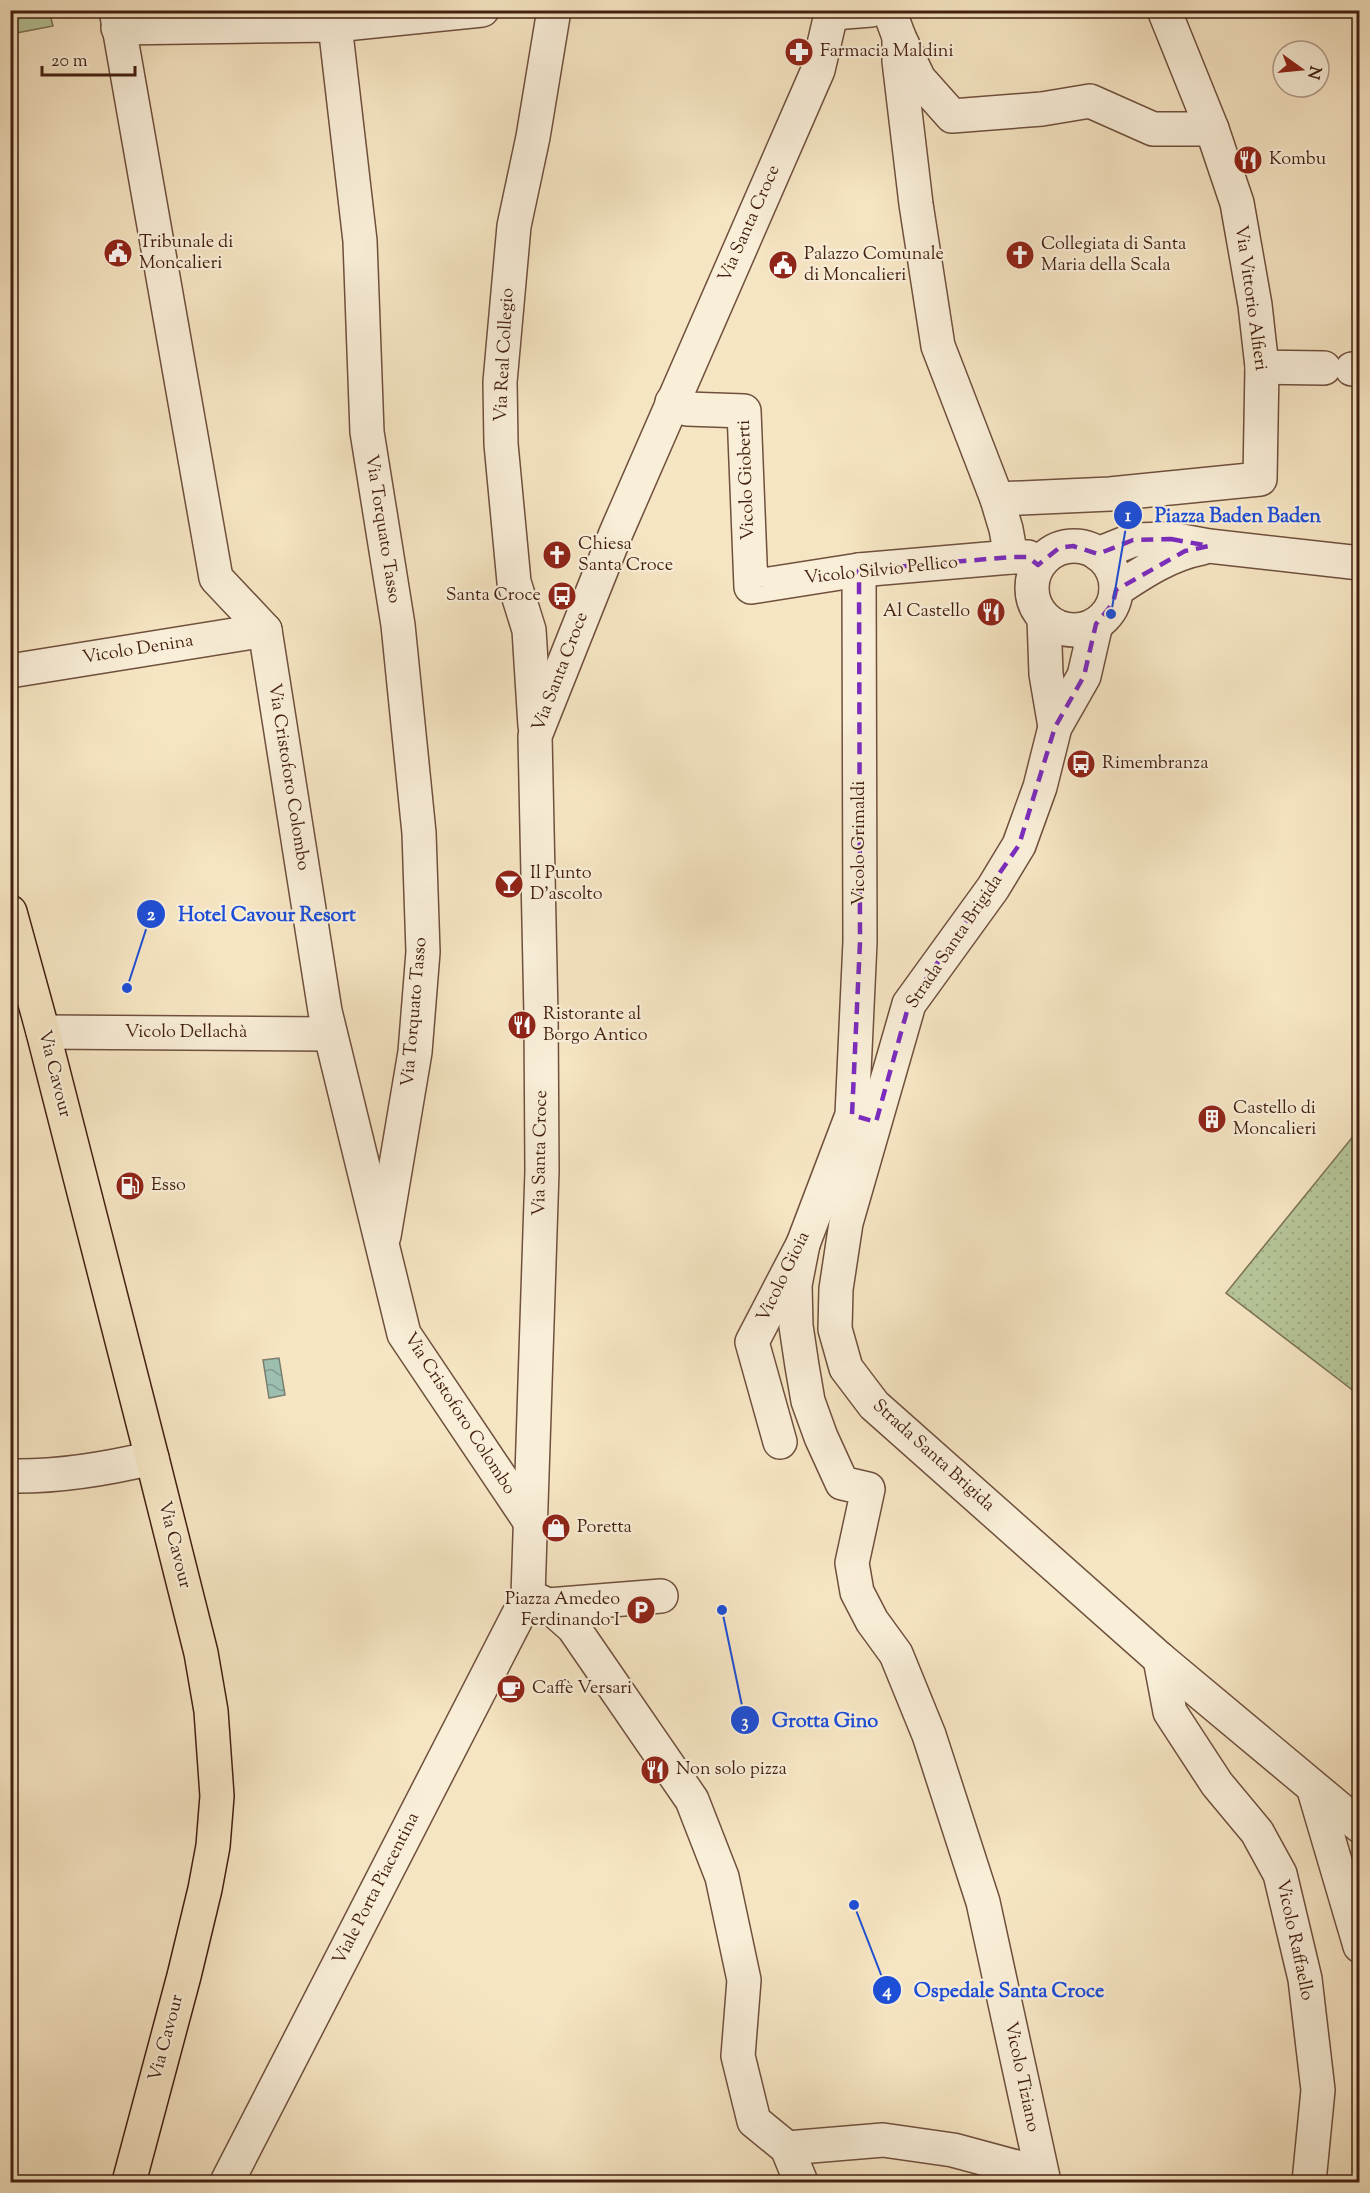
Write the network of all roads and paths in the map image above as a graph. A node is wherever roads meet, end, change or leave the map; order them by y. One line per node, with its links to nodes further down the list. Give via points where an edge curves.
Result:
1 (482, 10): 8 (street)
2 (554, 10): 26 (street, Via Real Collegio, via 514,226 500,382 501,444 514,582 529,630)
3 (871, 10): 5 (street)
4 (1164, 10): 9 (street, Via Vittorio Alfieri)
5 (833, 12): 12 (street, Via Santa Croce, via 818,70)
6 (117, 19): 8 (street); 23 (street, via 216,578)
7 (894, 24): 9 (street, via 919,79 952,116 1090,101 1153,129); 13 (street, via 938,346)
8 (335, 25): 32 (street, Via Torquato Tasso, via 360,241 367,432 398,625 419,833 423,952 415,1052)
9 (1212, 129): 10 (street, Via Vittorio Alfieri, via 1237,203)
10 (1262, 367): 11 (street); 13 (street, Via Vittorio Alfieri, via 1260,479 1110,494)
11 (1345, 369)
12 (672, 402): 19 (street, Vicolo Gioberti, via 687,408 744,411); 26 (street, Via Santa Croce)
13 (997, 499): 16 (street, via 1006,529)
14 (1209, 546): 15 (street, via 1171,539 1133,540); 17 (street); 20 (street, via 1185,551 1155,565)
15 (1098, 554): 16 (street, via 1073,546); 20 (street, via 1114,575)
16 (1025, 561): 18 (street, Vicolo Silvio Pellico); 21 (street, via 1033,578 1035,606)
17 (1359, 563)
18 (859, 570): 19 (street, Vicolo Silvio Pellico); 30 (street, Vicolo Grimaldi)
19 (750, 587)
20 (1116, 590): 22 (street, via 1110,609)
21 (1044, 618): 22 (street, via 1069,630); 25 (street, Strada Santa Brigida, via 1046,674)
22 (1096, 624): 25 (street, Strada Santa Brigida, via 1084,676)
23 (265, 630): 24 (street, Vicolo Denina); 29 (street, Via Cristoforo Colombo)
24 (10, 671)
25 (1055, 727): 30 (street, Strada Santa Brigida, via 1040,787 1019,845 993,888 909,1004)
26 (535, 736): 36 (street, Via Santa Croce, via 542,1171)
27 (10, 912): 28 (main road, Via Cavour)
28 (43, 1032): 29 (street, Vicolo Dellachà); 34 (main road, Via Cavour)
29 (330, 1034): 32 (street, Via Cristoforo Colombo)
30 (864, 1119): 31 (street, Vicolo Gioia); 39 (street, Strada Santa Brigida, via 836,1289 835,1329 846,1368 874,1405)
31 (802, 1244): 33 (street, Vicolo Gioia, via 752,1342); 48 (street, Vicolo Tiziano, via 795,1285 796,1326 808,1401 842,1483 868,1489 852,1563 857,1592 896,1654 929,1735 983,1902)
32 (382, 1246): 36 (street, Via Cristoforo Colombo, via 404,1334)
33 (780, 1442)
34 (152, 1458): 35 (street, via 105,1469); 44 (main road, Via Cavour, via 201,1653 211,1711 217,1796 205,1889)
35 (10, 1476)
36 (531, 1523): 38 (street, Via Santa Croce)
37 (661, 1596): 38 (street)
38 (538, 1600): 43 (street, via 573,1627 692,1800 722,1877 744,1980 738,2056 754,2121); 45 (street, Viale Porta Piacentina)
39 (1160, 1659): 40 (street, Strada Santa Brigida); 49 (street, Vicolo Raffaello, via 1170,1712 1217,1784 1257,1832 1280,1875 1305,1980 1318,2090)
40 (1314, 1790): 41 (street, Strada Santa Brigida); 42 (street)
41 (1359, 1826)
42 (1359, 1947)
43 (787, 2148): 46 (street); 47 (street, via 883,2140 953,2150 1020,2168)
44 (129, 2182)
45 (226, 2182)
46 (801, 2182)
47 (1037, 2182)
48 (1044, 2182)
49 (1309, 2182)

